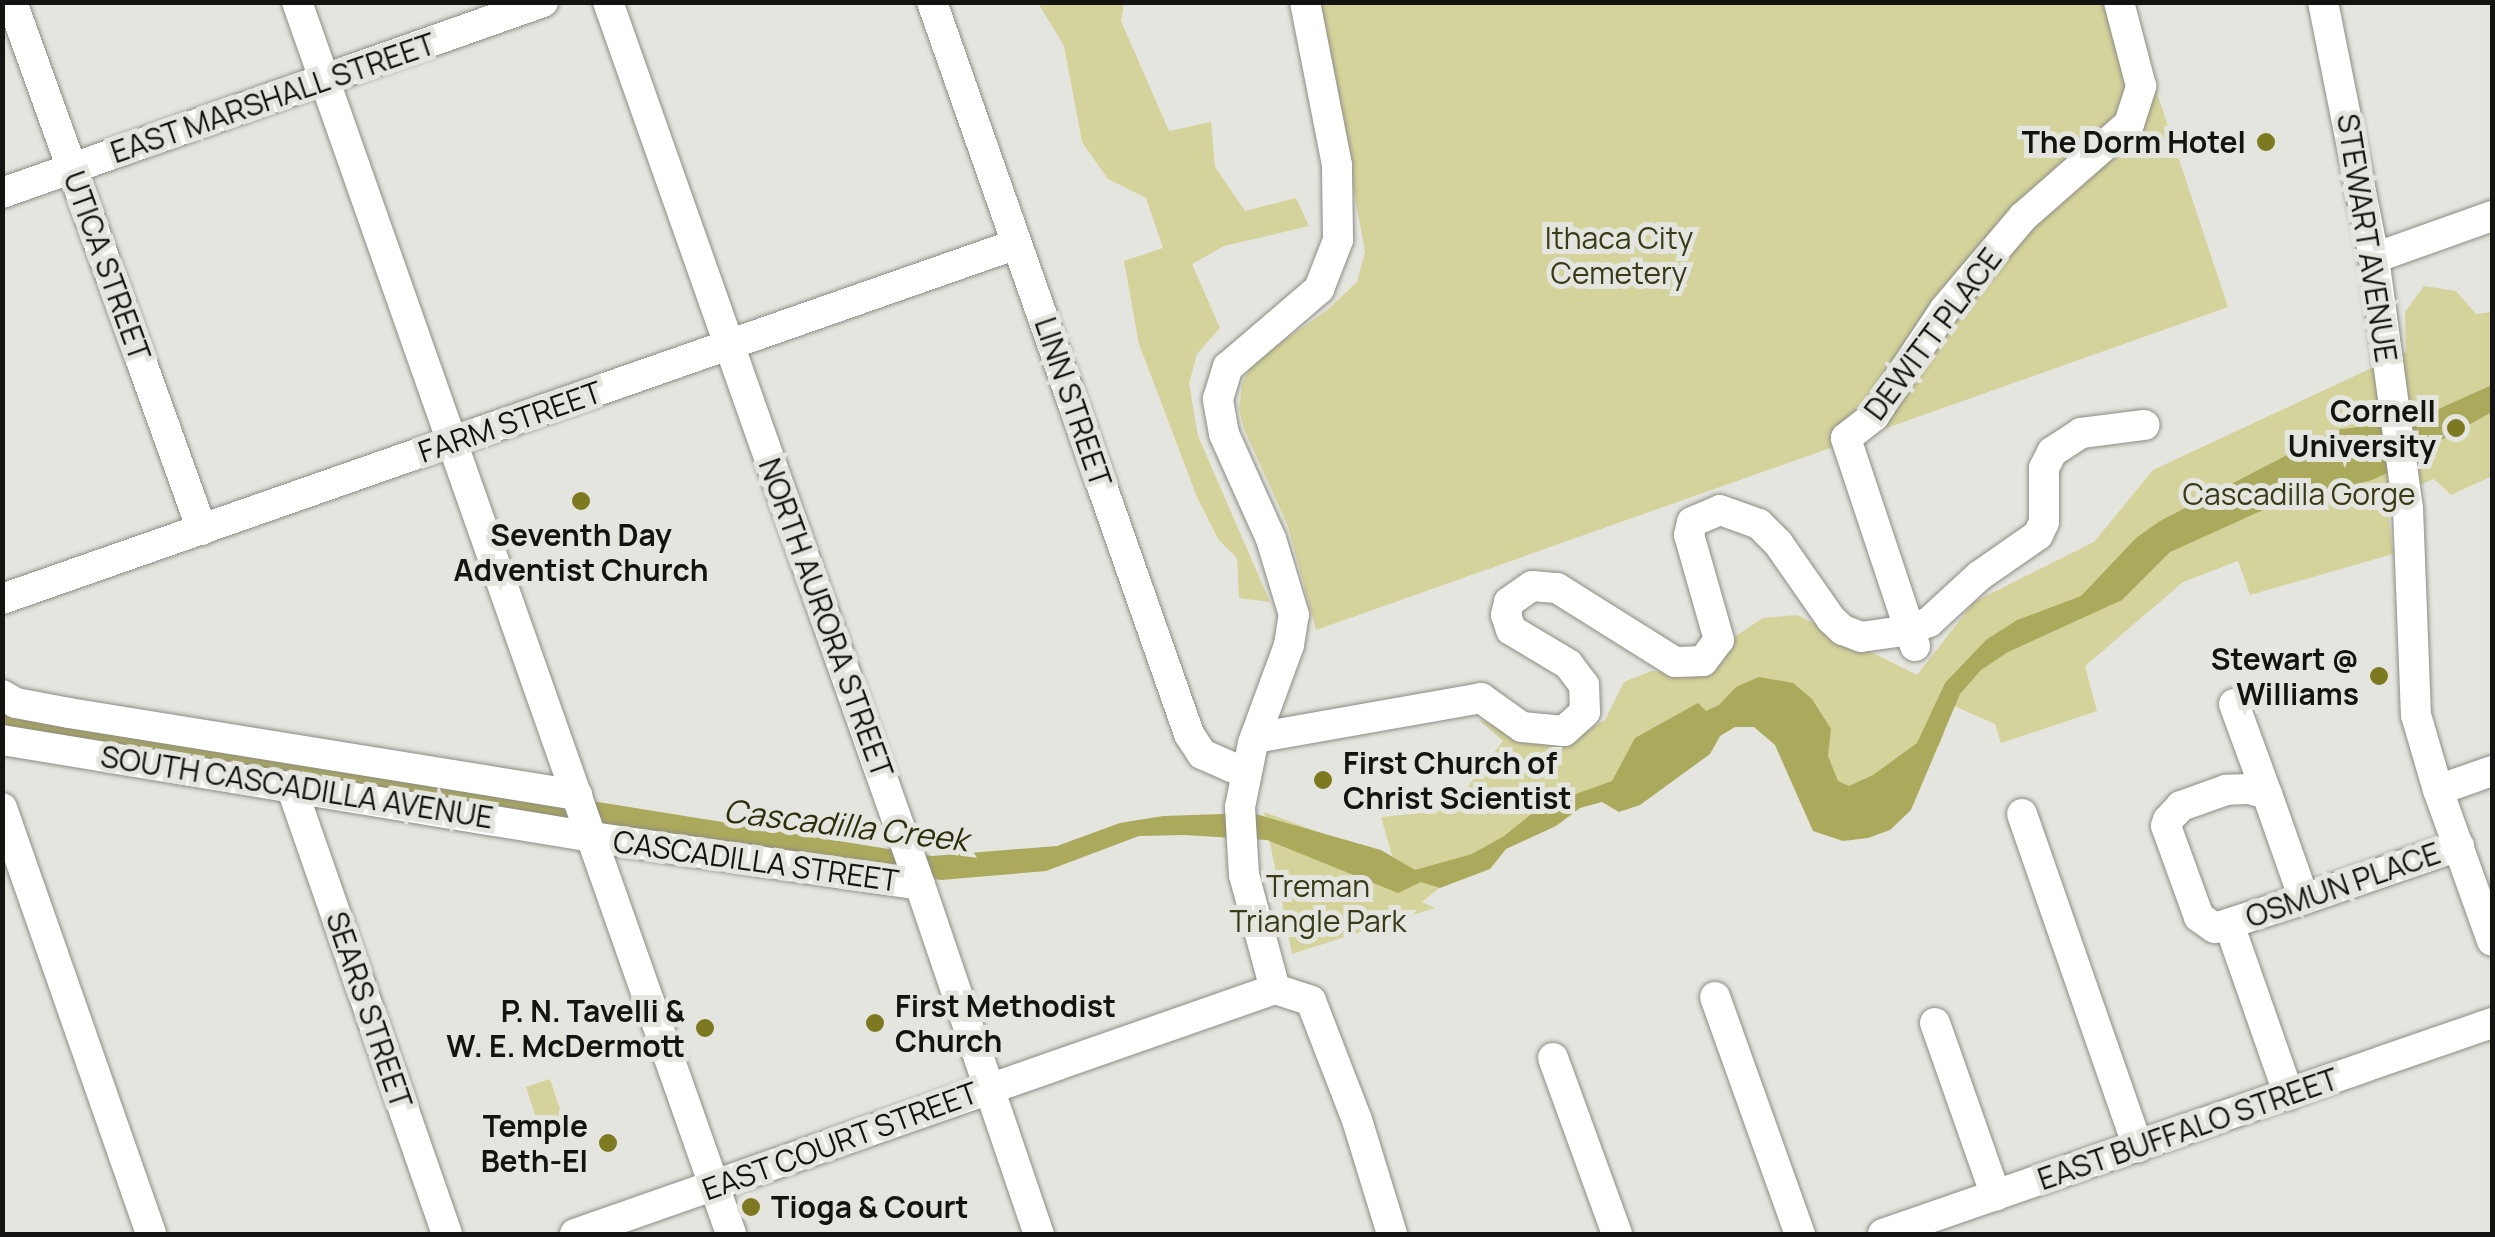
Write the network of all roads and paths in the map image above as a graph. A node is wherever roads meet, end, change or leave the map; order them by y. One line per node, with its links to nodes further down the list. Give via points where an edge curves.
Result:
1 (12, 2): 10 (street, UTICA STREET)
2 (296, 2): 9 (street)
3 (542, 2): 9 (street, EAST MARSHALL STREET)
4 (608, 2): 15 (street, NORTH AURORA STREET)
5 (932, 2): 13 (street, LINN STREET)
6 (1304, 2): 23 (street, via 1338,165 1338,240 1318,289 1228,367 1218,399 1224,434 1272,539 1294,614 1290,645)
7 (2119, 2): 20 (street, DEWITT PLACE, via 2141,86 2130,124 2023,217 1944,309 1874,416 1846,438)
8 (2323, 2): 14 (street, STEWART AVENUE)
9 (324, 80): 10 (street, EAST MARSHALL STREET); 17 (street)
10 (72, 168): 11 (street, EAST MARSHALL STREET); 18 (street, UTICA STREET)
11 (2, 193)
12 (2492, 216): 14 (street)
13 (1017, 244): 15 (street, FARM STREET); 26 (street, LINN STREET, via 1189,734 1202,754)
14 (2374, 258): 28 (street, STEWART AVENUE, via 2408,508 2416,715)
15 (730, 346): 17 (street, FARM STREET); 35 (street, NORTH AURORA STREET)
16 (2144, 425): 20 (street, via 2081,433 2052,452 2044,468 2038,535 1979,576)
17 (454, 441): 18 (street, FARM STREET); 30 (street)
18 (202, 530): 19 (street, FARM STREET)
19 (2, 599)
20 (1913, 638): 23 (street, via 1844,630 1778,543 1758,524 1720,510 1692,522 1689,535 1719,640 1703,661 1676,662 1544,584 1509,602 1511,630 1568,664 1584,686 1585,712 1564,731 1522,727 1481,698)
21 (2, 695): 30 (street, via 69,713)
22 (2234, 704): 29 (street)
23 (1255, 738): 26 (street)
24 (2, 740): 27 (street, SOUTH CASCADILLA AVENUE)
25 (2492, 771): 28 (street)
26 (1246, 772): 39 (street, via 1240,845)
27 (291, 786): 33 (street, SOUTH CASCADILLA AVENUE); 51 (street, SEARS STREET)
28 (2438, 790): 34 (street, STEWART AVENUE)
29 (2267, 794): 36 (street); 37 (street, via 2250,789 2204,796 2181,806 2166,826 2198,917 2215,928)
30 (578, 795): 33 (street)
31 (2, 808): 50 (street)
32 (2022, 814): 46 (street)
33 (592, 836): 35 (street, CASCADILLA STREET); 47 (street)
34 (2458, 846): 36 (street, OSMUN PLACE); 38 (street, STEWART AVENUE)
35 (920, 885): 44 (street, NORTH AURORA STREET)
36 (2304, 899): 37 (street, OSMUN PLACE)
37 (2229, 924): 45 (street, OSMUN PLACE)
38 (2492, 941)
39 (1274, 989): 44 (street, EAST COURT STREET); 55 (street, via 1311,1001)
40 (1716, 997): 57 (street)
41 (1935, 1023): 48 (street)
42 (2492, 1023): 45 (street, EAST BUFFALO STREET)
43 (1553, 1058): 56 (street)
44 (988, 1088): 47 (street, EAST COURT STREET); 54 (street, NORTH AURORA STREET)
45 (2289, 1095): 46 (street, EAST BUFFALO STREET)
46 (2138, 1147): 48 (street, EAST BUFFALO STREET)
47 (714, 1186): 52 (street, EAST COURT STREET); 53 (street)
48 (1996, 1196): 49 (street, EAST BUFFALO STREET)
49 (1961, 1222): 58 (street, EAST BUFFALO STREET)
50 (151, 1234)
51 (447, 1234)
52 (576, 1234)
53 (730, 1234)
54 (1039, 1234)
55 (1392, 1234)
56 (1616, 1234)
57 (1800, 1234)
58 (1883, 1234)

